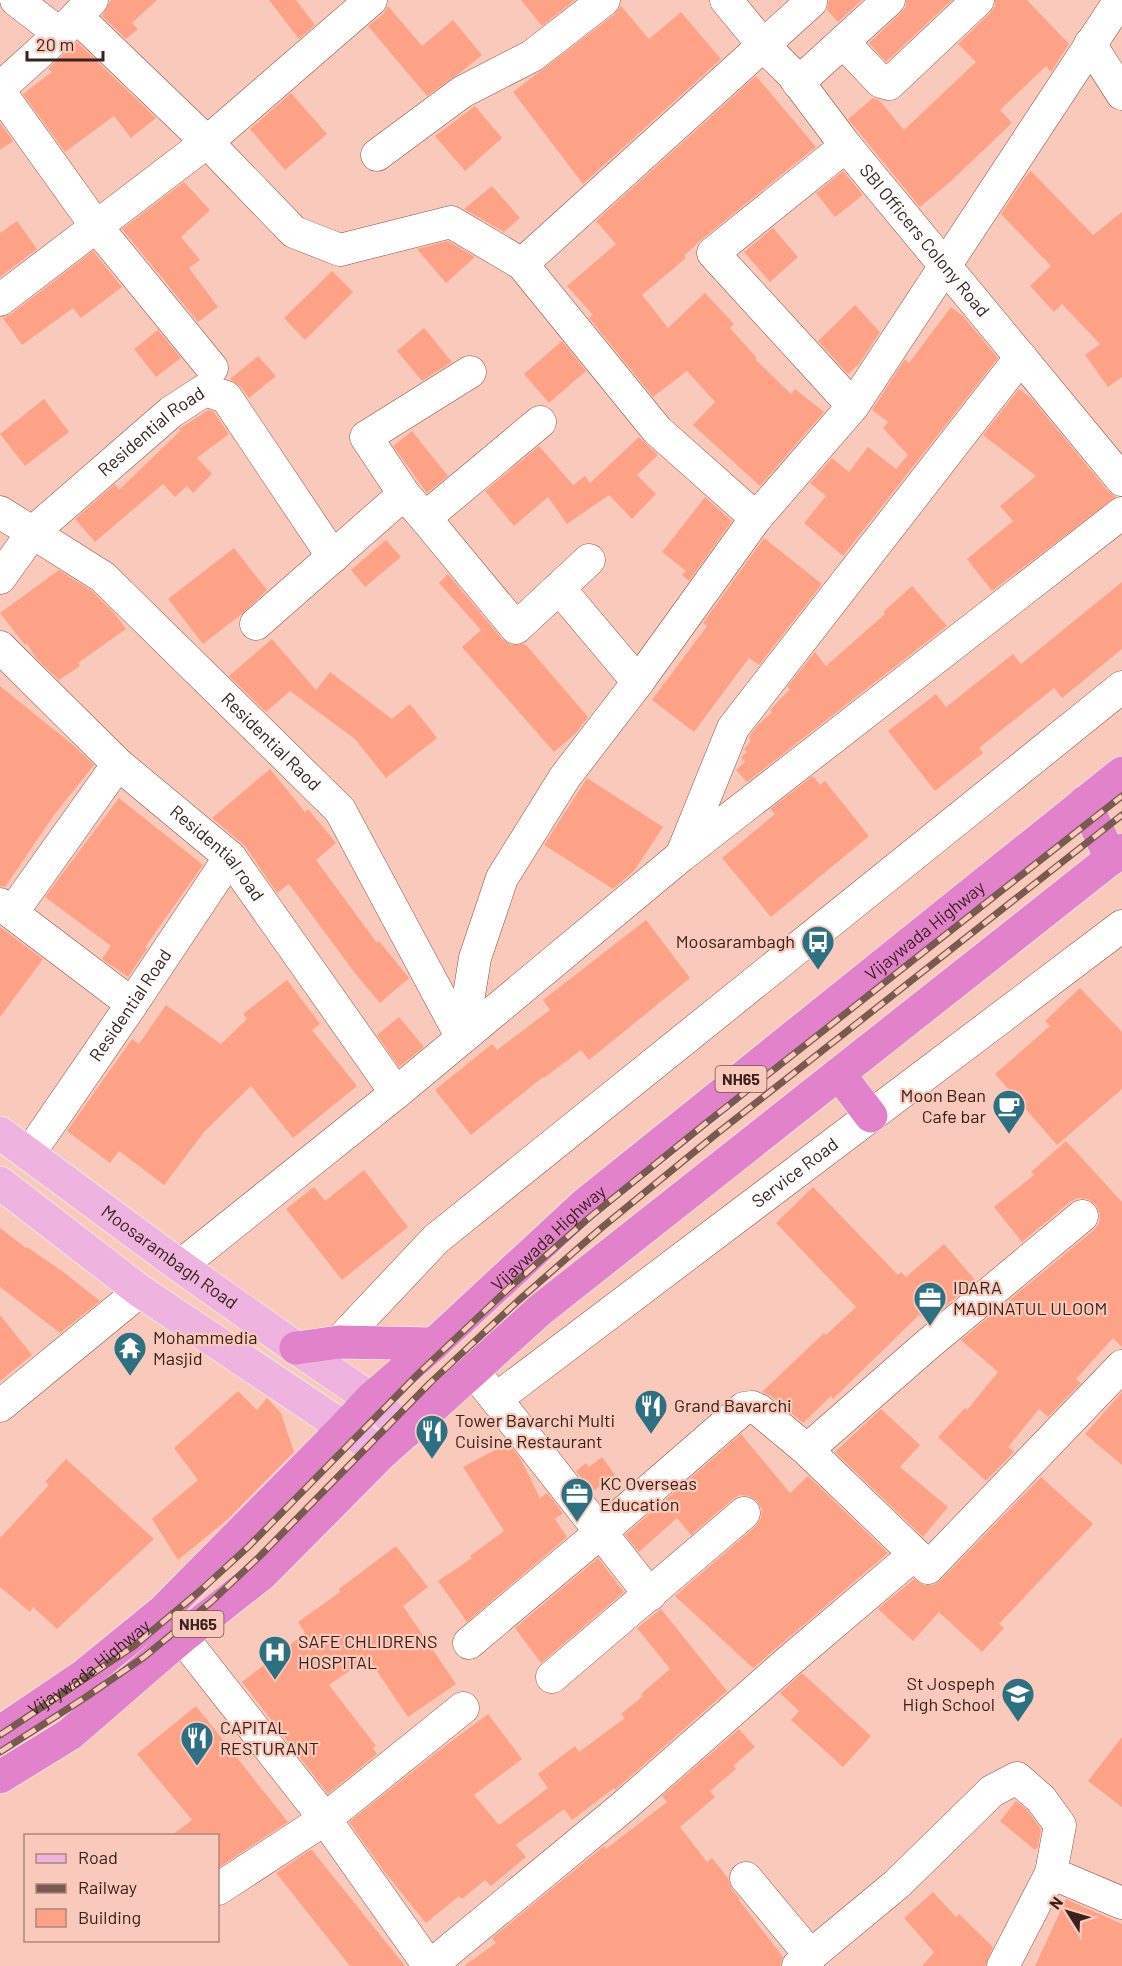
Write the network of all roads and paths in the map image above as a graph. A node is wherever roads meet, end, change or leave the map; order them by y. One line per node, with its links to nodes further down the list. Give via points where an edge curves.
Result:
1 (15, 0): 10 (street)
2 (371, 0): 17 (street)
3 (604, 0): 19 (street, via 532,56 462,92)
4 (875, 0): 11 (street)
5 (889, 0): 11 (street)
6 (978, 0): 11 (street, via 889,84 881,82)
7 (1120, 0): 12 (street)
8 (811, 1): 11 (street); 13 (street)
9 (741, 6): 13 (street, SBI Officers Colony Road)
10 (76, 17): 15 (street); 17 (street)
11 (841, 37): 14 (street)
12 (1090, 44): 16 (street); 22 (street)
13 (764, 46): 14 (street, SBI Officers Colony Road); 21 (street)
14 (795, 79): 18 (street, SBI Officers Colony Road)
15 (0, 90): 20 (street)
16 (1122, 94)
17 (207, 142): 20 (street); 21 (street, via 294,232 340,250 451,222)
18 (846, 146): 22 (street, SBI Officers Colony Road); 27 (street, via 713,253)
19 (377, 155)
20 (96, 226): 23 (street); 25 (street)
21 (522, 264): 34 (street, via 657,430)
22 (945, 265): 24 (street, SBI Officers Colony Road); 27 (street)
23 (0, 300)
24 (1021, 357): 29 (street, SBI Officers Colony Road); 48 (street, via 733,728)
25 (212, 368)
26 (470, 372): 30 (street, via 366,437)
27 (853, 406): 34 (street)
28 (540, 422): 33 (street)
29 (1122, 480)
30 (404, 494): 33 (street); 36 (street)
31 (0, 512): 35 (street, Residential Raod)
32 (1122, 513): 48 (street)
33 (424, 518): 39 (street, via 516,628)
34 (756, 518): 42 (street)
35 (33, 532): 36 (street, Residential Road, via 171,412 206,390 226,397); 38 (street, Residential Road); 53 (street, Residential Raod, via 103,577 340,810)
36 (333, 557): 40 (street)
37 (589, 560): 39 (street)
38 (0, 578)
39 (559, 588): 42 (street)
40 (256, 624)
41 (0, 646): 44 (street, Residential road)
42 (638, 682): 53 (street, via 565,777 502,878 475,958)
43 (1122, 687): 63 (street, via 436,1239)
44 (118, 764): 49 (street, Residential road); 50 (street)
45 (1122, 773): 46 (highway, Vijaywada Highway / NH65)
46 (1085, 802): 47 (highway); 64 (highway, Vijaywada Highway / NH65, via 585,1204)
47 (1117, 855): 54 (highway, Vijaywada Highway / NH65)
48 (681, 856): 53 (street)
49 (230, 857): 52 (street, Residential Road); 55 (street, Residential road)
50 (6, 908): 52 (street)
51 (1119, 933): 56 (street, Service Road)
52 (132, 1004): 58 (street, Residential Road)
53 (462, 1038): 55 (street)
54 (839, 1074): 56 (highway); 67 (highway, Vijaywada Highway / NH65, via 540,1310)
55 (396, 1093): 61 (street)
56 (871, 1116): 69 (street, Service Road)
57 (0, 1133): 58 (main road, Moosarambagh Road)
58 (28, 1154): 61 (main road, Moosarambagh Road)
59 (1, 1186): 62 (main road)
60 (1082, 1216): 73 (street)
61 (180, 1266): 65 (main road, Moosarambagh Road)
62 (140, 1291): 70 (street); 71 (main road)
63 (339, 1342): 64 (highway); 65 (highway)
64 (434, 1344): 68 (highway, Vijaywada Highway / NH65)
65 (296, 1348): 68 (main road, Moosarambagh Road)
66 (1122, 1366): 77 (street, via 928,1568)
67 (473, 1371): 69 (street); 72 (highway, Vijaywada Highway / NH65)
68 (371, 1399): 71 (highway, Vijaywada Highway / NH65); 72 (main road, Moosarambagh Road)
69 (496, 1399): 76 (street)
70 (0, 1406)
71 (344, 1428): 74 (main road); 83 (highway, Vijaywada Highway / NH65, via 163,1611 82,1677)
72 (408, 1432): 74 (highway, Vijaywada Highway / NH65)
73 (807, 1450): 76 (street, via 759,1410 744,1408); 77 (street)
74 (382, 1453): 79 (highway, Vijaywada Highway / NH65, via 263,1573)
75 (744, 1513): 78 (street)
76 (601, 1532): 78 (street); 80 (street)
77 (915, 1554): 91 (street, via 624,1806)
78 (650, 1595): 81 (street)
79 (182, 1636): 84 (highway, Vijaywada Highway / NH65, via 70,1734); 85 (street)
80 (469, 1643)
81 (552, 1677)
82 (463, 1708): 85 (street)
83 (0, 1731)
84 (0, 1777)
85 (324, 1819): 88 (street); 91 (street)
86 (1051, 1873): 89 (street); 90 (street, via 1060,1825 1041,1799 1017,1778 992,1791 897,1884); 92 (street)
87 (746, 1878): 90 (street)
88 (219, 1888)
89 (1122, 1903)
90 (804, 1961)
91 (429, 1966)
92 (1004, 1966)

